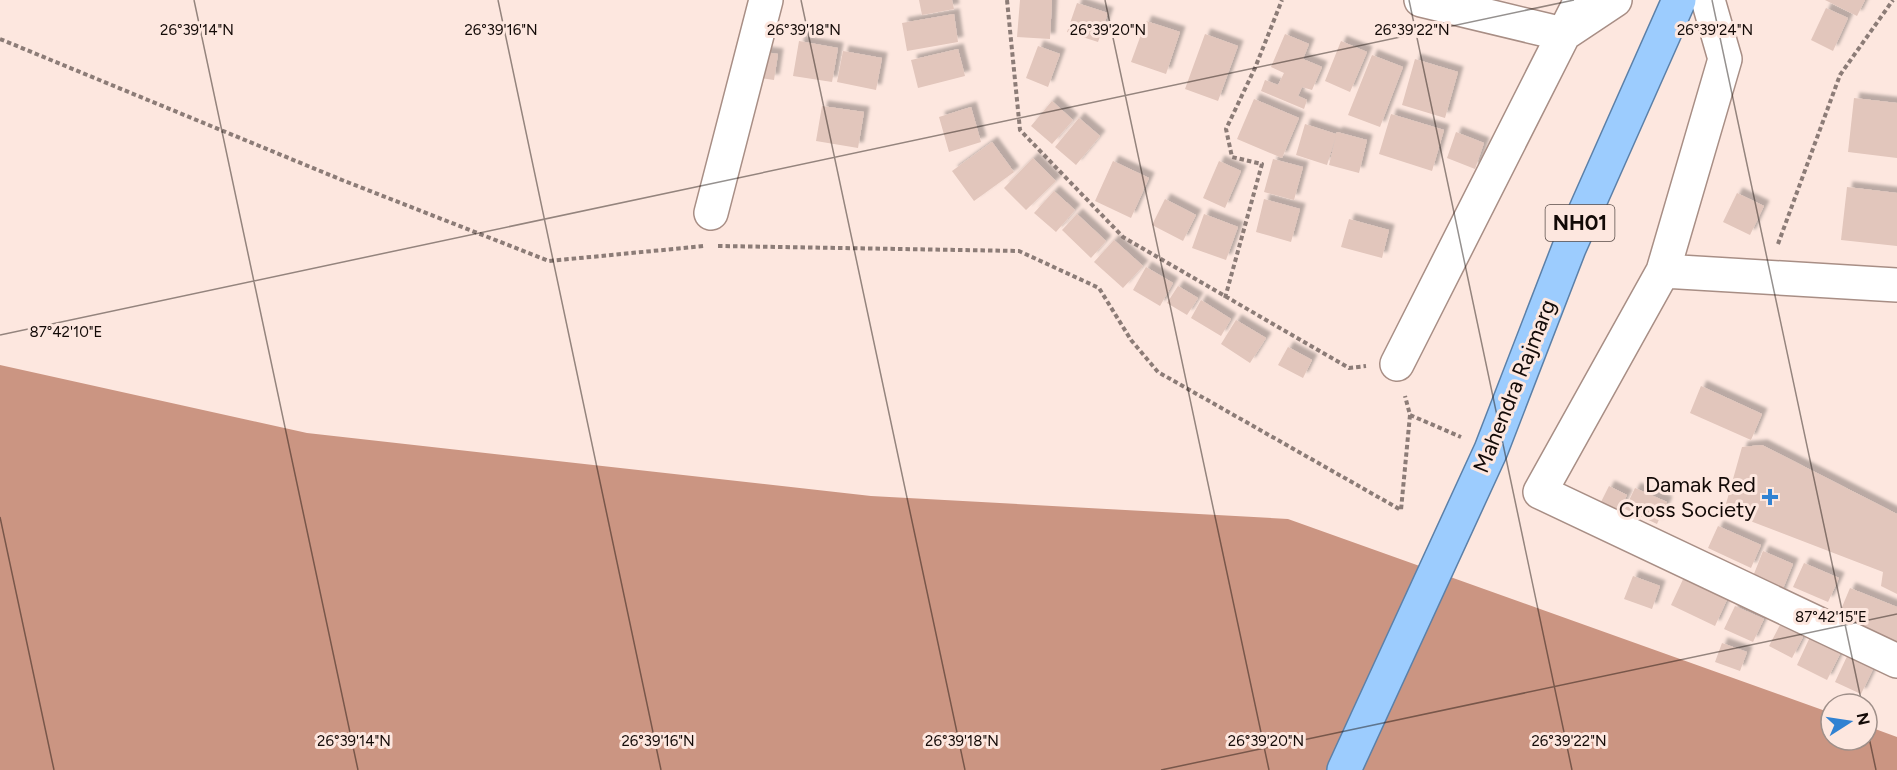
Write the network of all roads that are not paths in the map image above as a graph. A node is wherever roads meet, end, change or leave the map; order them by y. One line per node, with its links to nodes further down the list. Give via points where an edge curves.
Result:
1 (766, 0): 8 (street)
2 (1421, 0): 7 (street)
3 (1581, 0): 7 (street)
4 (1616, 0): 7 (street)
5 (1679, 0): 13 (highway, Mahendra Rajmarg / NH01, via 1569,248 1491,450)
6 (1708, 0): 9 (street, via 1725,59)
7 (1563, 34): 11 (street)
8 (711, 213)
9 (1663, 271): 10 (street); 12 (street, via 1540,492)
10 (1897, 285)
11 (1397, 364)
12 (1897, 661)
13 (1344, 770)

